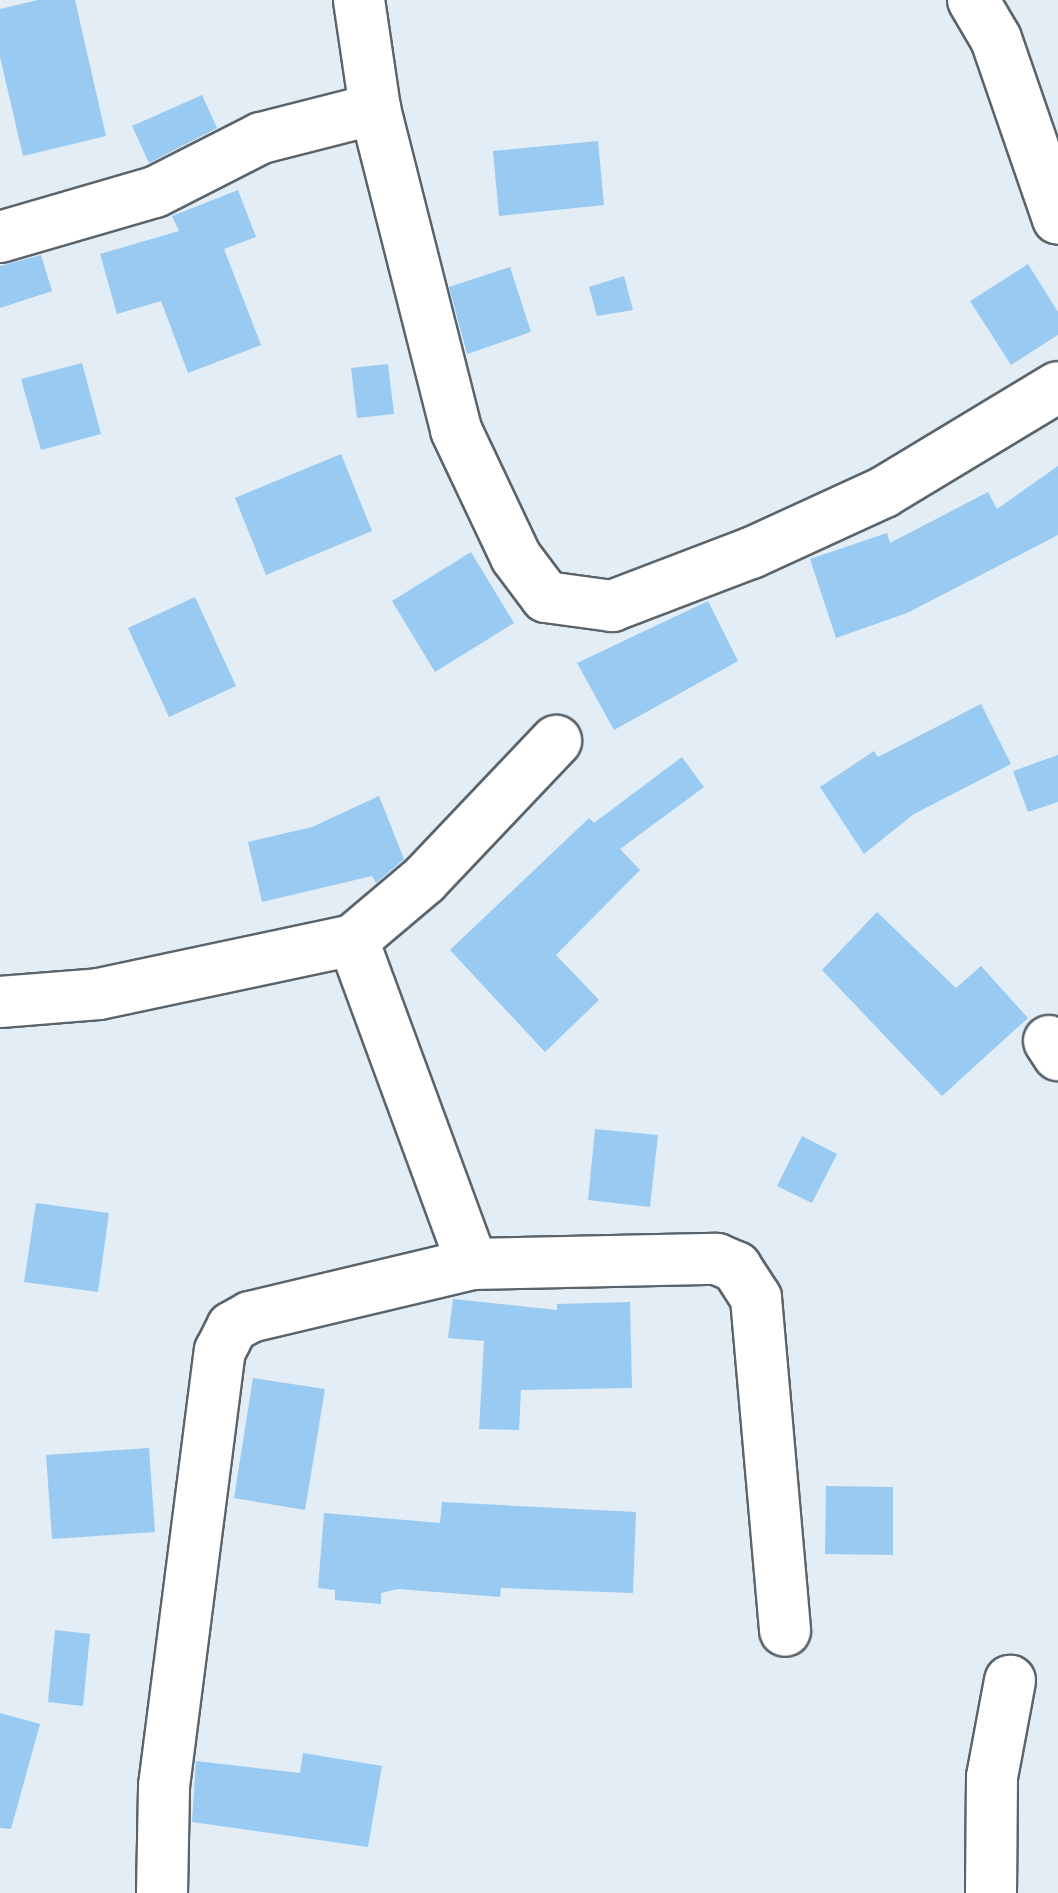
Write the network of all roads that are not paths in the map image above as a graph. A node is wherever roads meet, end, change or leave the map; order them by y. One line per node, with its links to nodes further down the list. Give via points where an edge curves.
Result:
1 (359, 0): 3 (street)
2 (973, 0): 4 (street, via 996,39)
3 (375, 109): 5 (street, via 261,138 155,192); 6 (street, via 456,430 516,557 546,597 612,606 751,553 884,492)
4 (1058, 219)
5 (0, 237)
6 (1058, 387)
7 (556, 741): 8 (street, via 424,880)
8 (352, 940): 9 (street, via 98,994); 10 (street)
9 (0, 1002)
10 (472, 1264): 11 (street, via 718,1259 736,1267 756,1298); 13 (street, via 250,1317 232,1327 220,1352 164,1786)
11 (784, 1631)
12 (1010, 1681): 14 (street, via 992,1777)
13 (162, 1893)
14 (991, 1893)

